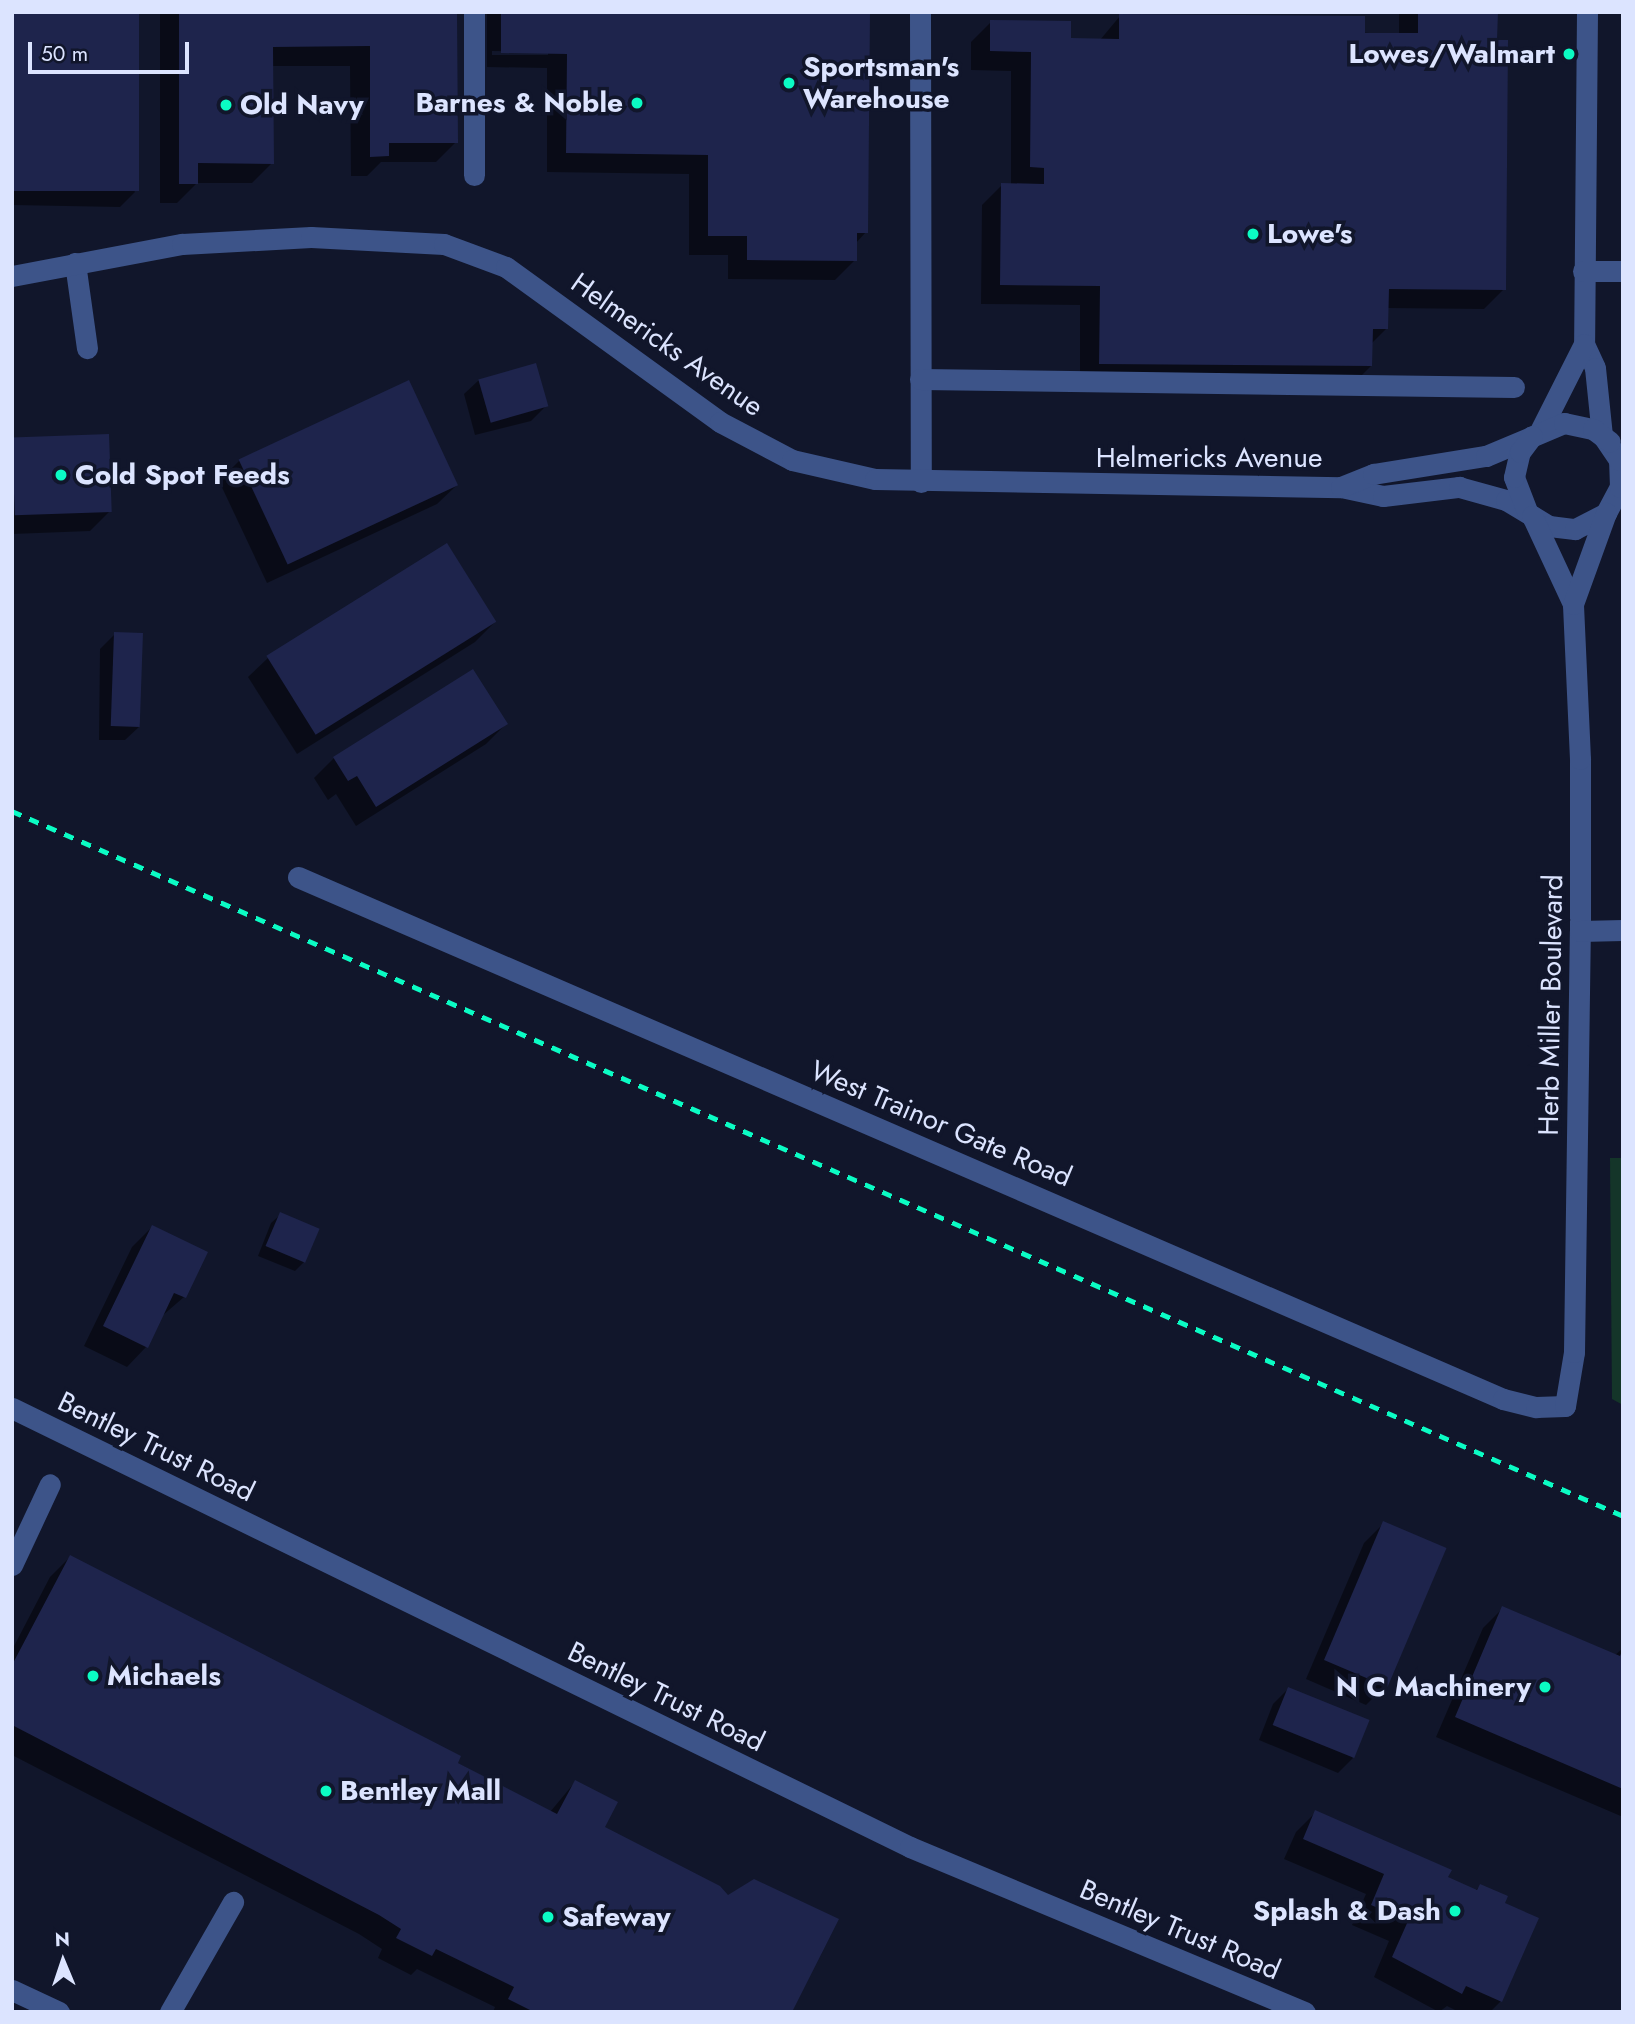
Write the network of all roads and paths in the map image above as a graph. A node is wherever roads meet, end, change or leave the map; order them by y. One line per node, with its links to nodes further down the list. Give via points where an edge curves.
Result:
1 (474, 12): 4 (street)
2 (920, 12): 11 (street)
3 (1587, 12): 6 (street, Herb Miller Boulevard)
4 (474, 175)
5 (75, 263): 8 (street, Helmericks Avenue); 10 (street); 16 (street, Helmericks Avenue, via 182,244 240,240 375,237 443,244 506,267 720,422 792,460 875,480)
6 (1583, 271): 7 (street); 9 (street, Herb Miller Boulevard)
7 (1623, 271)
8 (12, 276)
9 (1584, 344): 13 (street, Herb Miller Boulevard); 14 (street, Herb Miller Boulevard, via 1595,368)
10 (87, 348)
11 (920, 379): 12 (street); 16 (street)
12 (1514, 387)
13 (1538, 432): 14 (street, Helmericks Avenue, via 1564,423 1579,424); 17 (street, Helmericks Avenue, via 1466,461 1373,474); 19 (street, Herb Miller Boulevard, via 1520,452 1514,477)
14 (1603, 437): 15 (street, Helmericks Avenue); 18 (street, Herb Miller Boulevard, via 1621,473)
15 (1623, 451)
16 (921, 482): 17 (street, Helmericks Avenue)
17 (1341, 487): 19 (street, Helmericks Avenue, via 1383,496 1459,487 1506,500)
18 (1612, 511): 19 (street, Helmericks Avenue, via 1575,529 1549,526); 20 (street, Herb Miller Boulevard)
19 (1530, 514): 20 (street, Herb Miller Boulevard)
20 (1573, 604): 23 (street, Herb Miller Boulevard, via 1580,759)
21 (298, 877): 24 (street, West Trainor Gate Road, via 1503,1399 1536,1407)
22 (1623, 930): 23 (street)
23 (1580, 931): 24 (street, Herb Miller Boulevard, via 1574,1352)
24 (1565, 1406)
25 (12, 1408): 32 (street, Bentley Trust Road, via 910,1847)
26 (50, 1485): 27 (street)
27 (12, 1565)
28 (233, 1902): 31 (street)
29 (12, 1990): 30 (street)
30 (59, 2012)
31 (170, 2012)
32 (1305, 2012)

